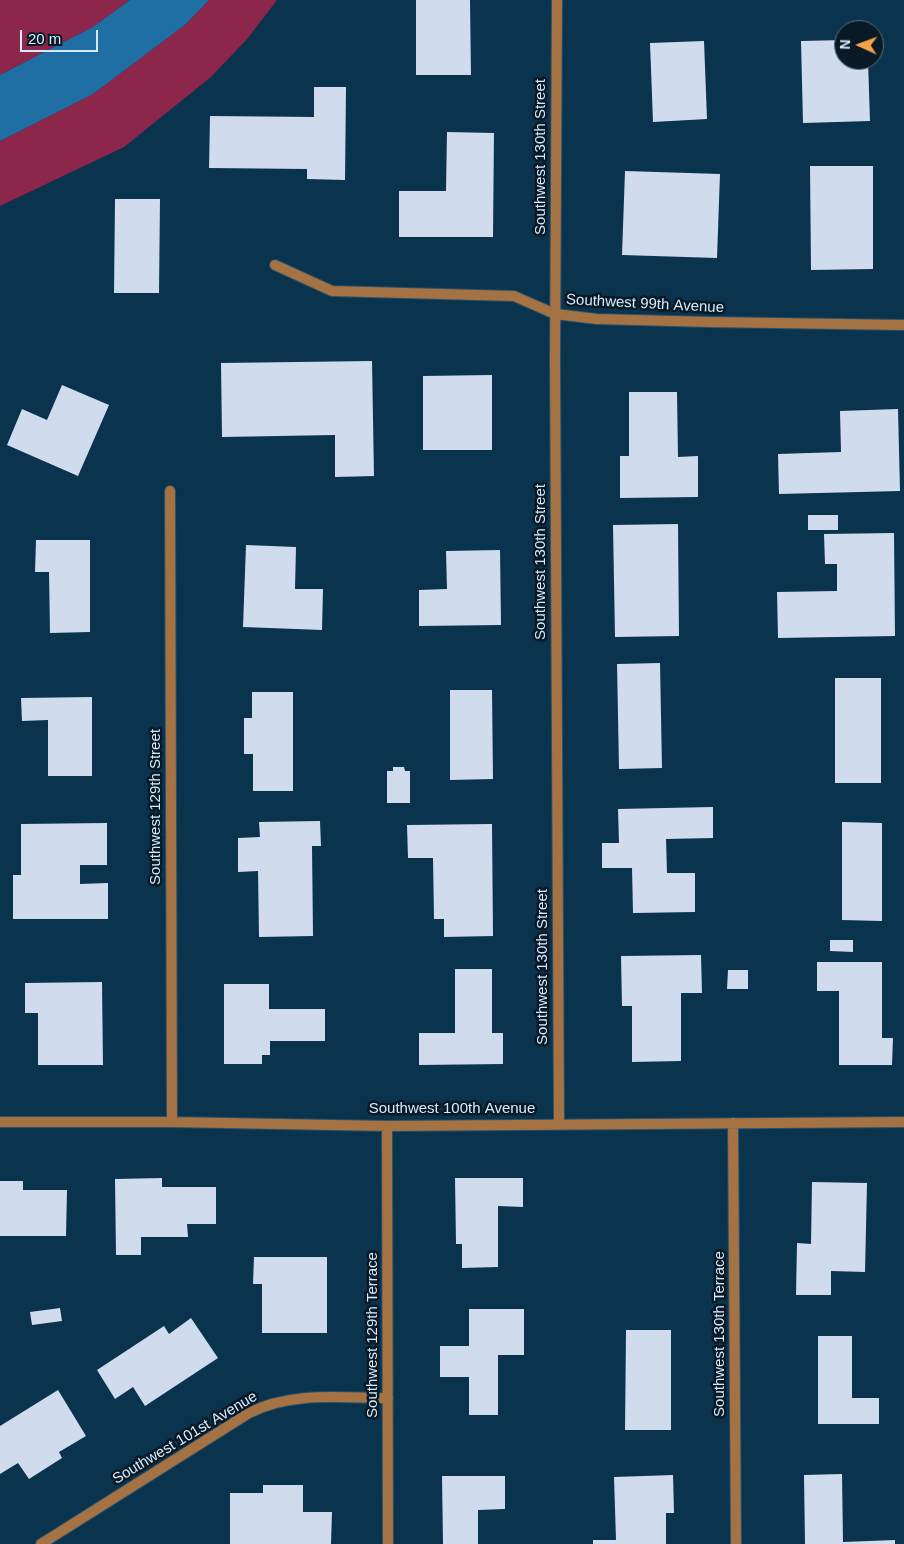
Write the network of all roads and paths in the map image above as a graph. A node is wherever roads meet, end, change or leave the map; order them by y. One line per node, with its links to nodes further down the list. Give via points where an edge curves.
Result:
1 (557, 0): 3 (street, Southwest 130th Street)
2 (275, 265): 3 (street, Southwest 99th Avenue, via 332,291 514,296)
3 (555, 314): 4 (street, Southwest 99th Avenue, via 597,319); 10 (street, Southwest 130th Street)
4 (904, 325)
5 (170, 491): 7 (street, Southwest 129th Street)
6 (0, 1122): 7 (street, Southwest 100th Avenue)
7 (172, 1122): 11 (street, Southwest 100th Avenue)
8 (904, 1122): 9 (street, Southwest 100th Avenue)
9 (733, 1123): 10 (street, Southwest 100th Avenue); 15 (street, Southwest 130th Terrace)
10 (559, 1124): 11 (street, Southwest 100th Avenue)
11 (386, 1126): 12 (street, Southwest 129th Terrace)
12 (388, 1398): 13 (street, Southwest 101st Avenue, via 307,1398 265,1405); 14 (street, Southwest 129th Terrace)
13 (40, 1544)
14 (388, 1544)
15 (736, 1544)

